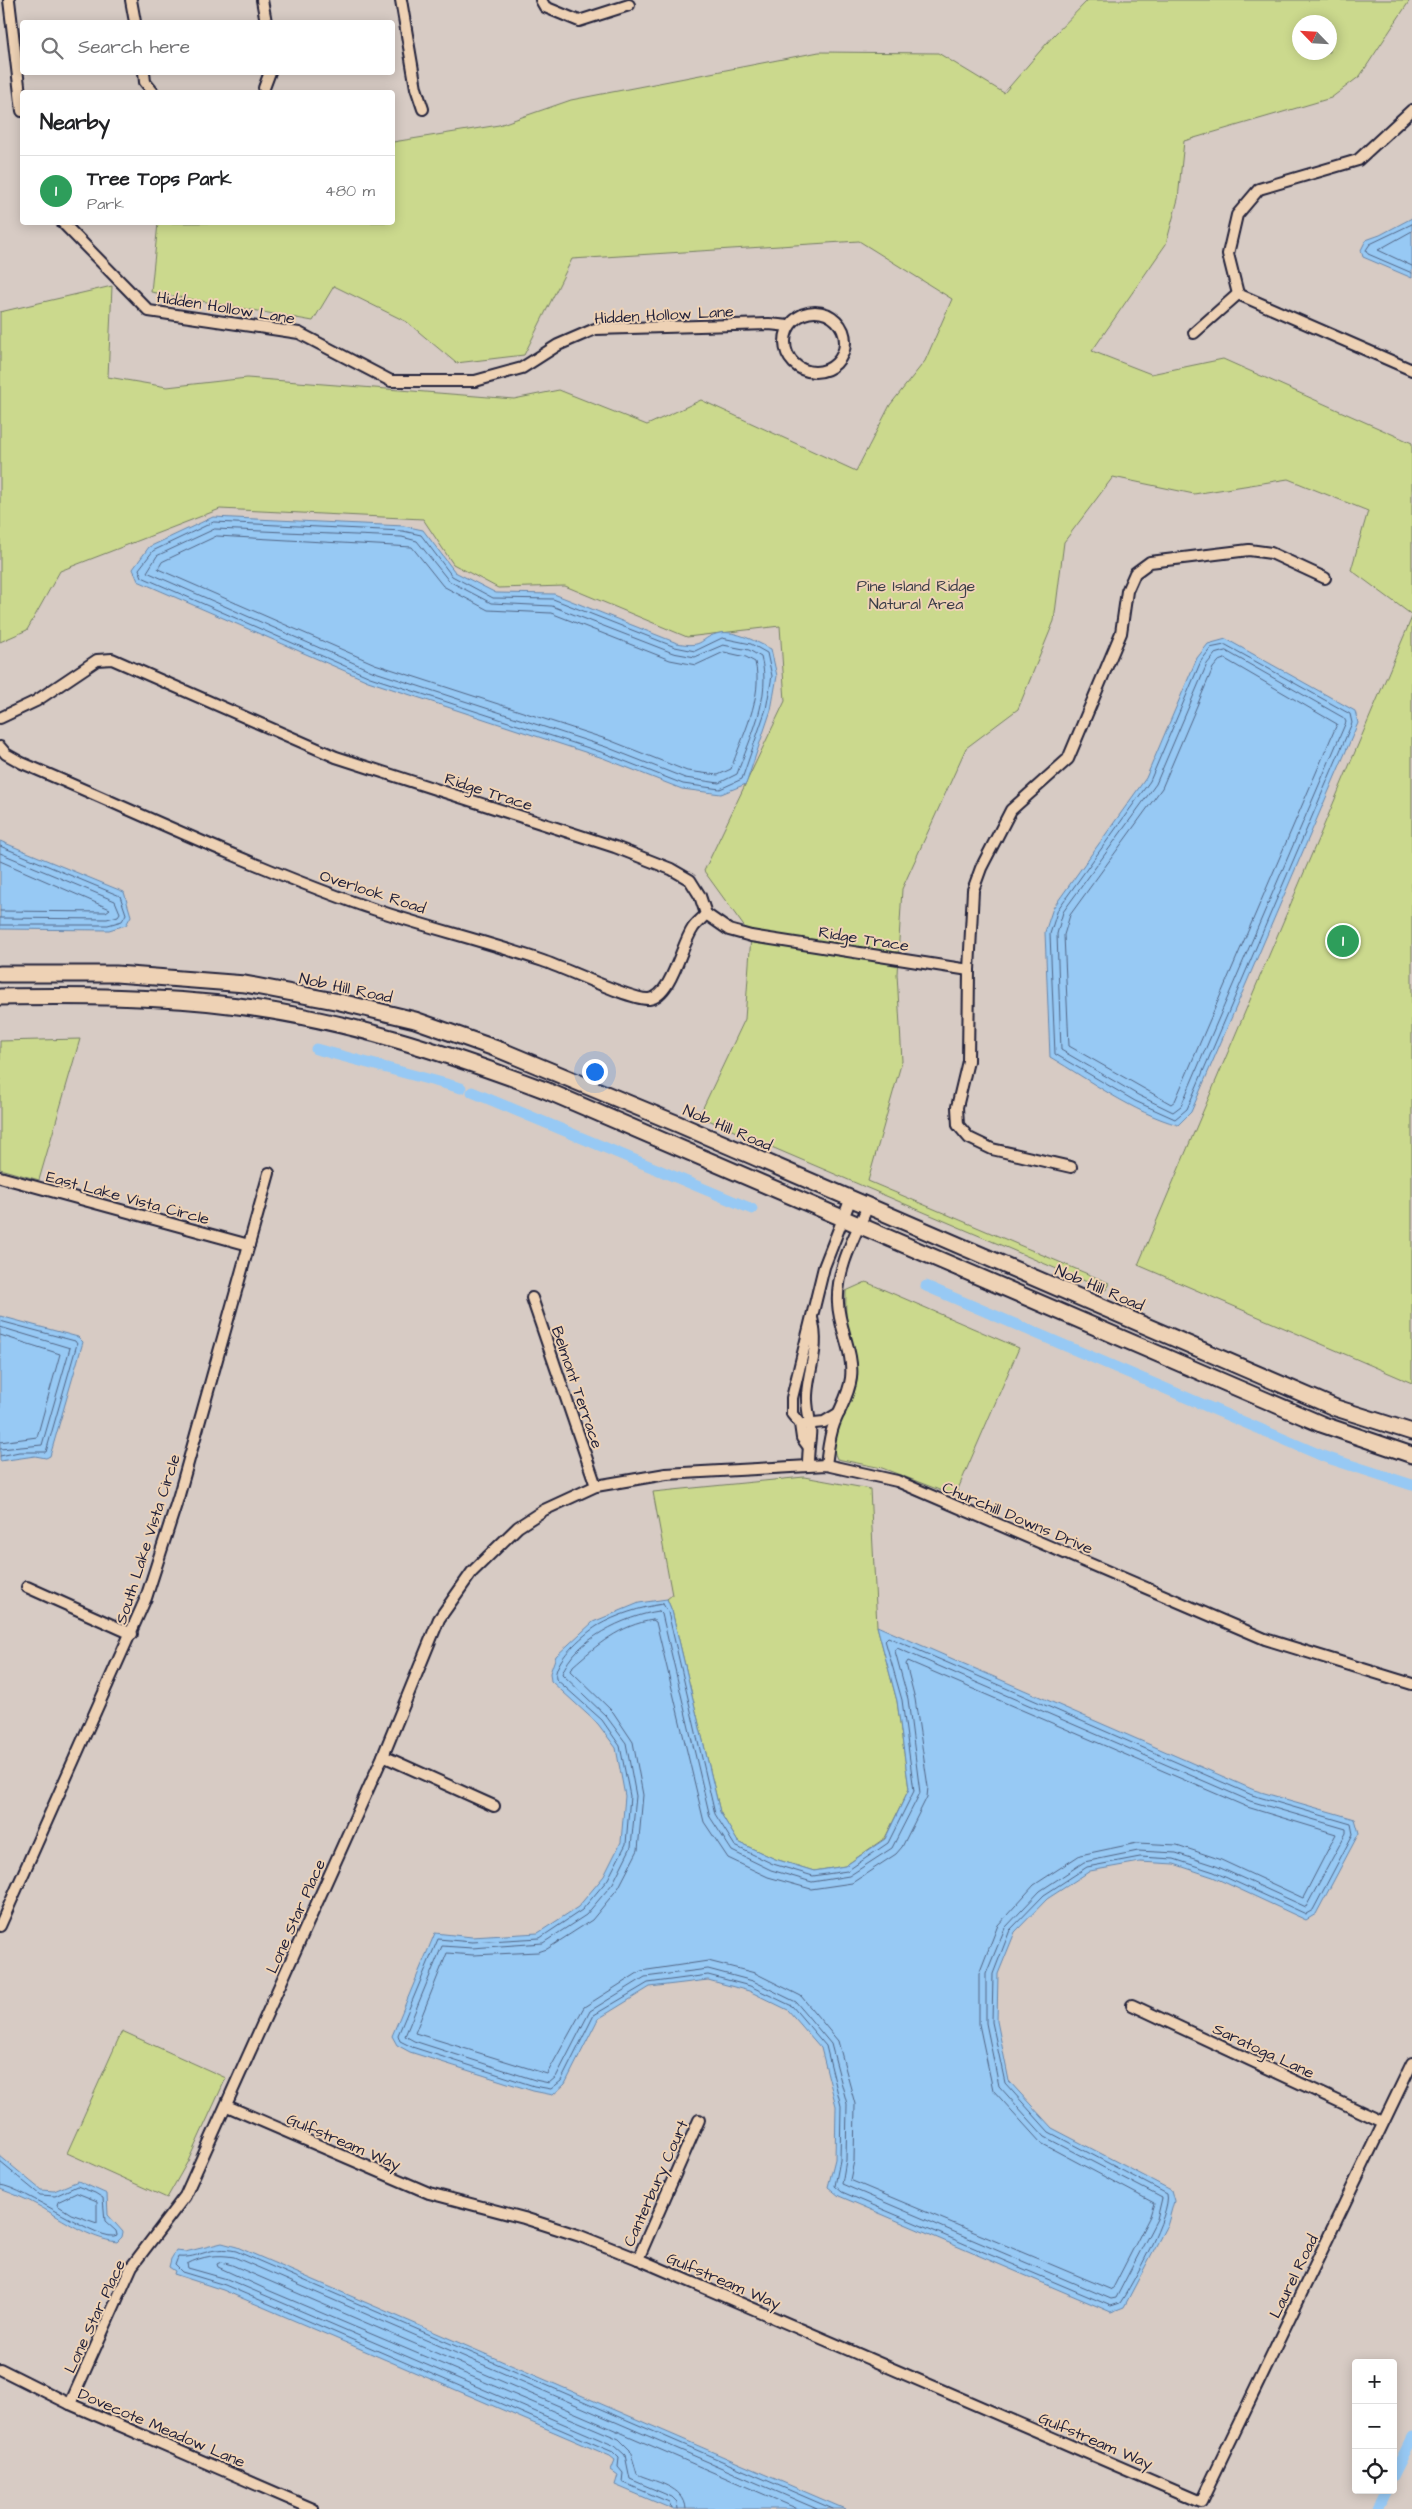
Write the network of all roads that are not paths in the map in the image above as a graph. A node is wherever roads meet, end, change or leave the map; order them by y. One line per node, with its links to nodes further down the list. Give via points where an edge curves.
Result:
1 (9, 0): 13 (street)
2 (132, 0): 7 (street)
3 (262, 0): 8 (street)
4 (401, 0): 14 (street, via 416,88)
5 (540, 0): 6 (street, via 545,7 580,22)
6 (630, 6)
7 (135, 20)
8 (266, 20)
9 (144, 75): 12 (street, via 145,82)
10 (269, 75): 11 (street)
11 (264, 88)
12 (152, 90)
13 (20, 94)
14 (423, 109)
15 (1412, 110): 17 (street, via 1358,160 1259,189 1237,215 1228,254)
16 (65, 225): 18 (street, Hidden Hollow Lane, via 149,311 299,333 391,382 475,381 522,368 558,345 595,329)
17 (1238, 294): 19 (street); 20 (street)
18 (789, 326): 18 (street, via 802,314 811,311 830,315 844,334 842,357 827,370 816,373 796,366 785,349)
19 (1194, 333)
20 (1412, 370)
21 (1326, 578): 25 (street, via 1271,553 1249,550 1150,562 1135,572 1127,591 1121,633 1068,759 1010,810 981,868 973,890)
22 (0, 718): 24 (street, Ridge Trace, via 36,701 97,660 112,659 336,757 615,847 671,869 690,880)
23 (0, 747): 24 (street, Overlook Road, via 22,763 295,880 344,899 566,969 635,998 650,999 661,994 692,929)
24 (706, 914): 25 (street, Ridge Trace, via 729,930 750,936)
25 (969, 970): 28 (street, via 968,1061 957,1107 958,1125 969,1138 992,1148)
26 (0, 974): 31 (main road, Nob Hill Road, via 116,974 236,983 415,1020 500,1050)
27 (0, 997): 33 (main road, via 107,996 238,1006 337,1024 422,1046 545,1090)
28 (1071, 1166)
29 (269, 1173): 35 (street, South Lake Vista Circle)
30 (0, 1177): 35 (street, East Lake Vista Circle)
31 (851, 1198): 32 (main road, Nob Hill Road); 33 (street)
32 (868, 1206): 34 (street); 40 (main road, Nob Hill Road, via 1336,1408)
33 (843, 1219): 34 (main road); 37 (street, via 824,1267)
34 (859, 1226): 38 (street, via 839,1284 838,1304 852,1372); 41 (main road, via 1321,1424)
35 (249, 1246): 46 (street, South Lake Vista Circle, via 179,1495)
36 (532, 1298): 44 (street, Belmont Terrace)
37 (812, 1318): 39 (street, via 817,1336); 39 (street, via 792,1398 792,1414)
38 (840, 1412): 39 (street, via 824,1422); 43 (street, via 830,1436)
39 (805, 1424): 42 (street, via 802,1438 808,1446)
40 (1412, 1432)
41 (1412, 1455)
42 (808, 1464): 43 (street, Churchill Downs Drive); 44 (street, Churchill Downs Drive, via 666,1474)
43 (826, 1465): 47 (street, Churchill Downs Drive, via 897,1481 1265,1639)
44 (596, 1486): 48 (street, Lone Star Place, via 544,1510 518,1527 472,1572 439,1619)
45 (27, 1587): 46 (street)
46 (132, 1634): 50 (street, South Lake Vista Circle)
47 (1412, 1684)
48 (383, 1756): 49 (street); 53 (street, Lone Star Place)
49 (494, 1806)
50 (0, 1926)
51 (1132, 2005): 55 (street, Saratoga Lane)
52 (1412, 2063): 55 (street, Laurel Road)
53 (227, 2106): 56 (street, Gulfstream Way, via 429,2193 524,2218); 58 (street, Lone Star Place, via 185,2196 132,2266)
54 (699, 2120): 56 (street, Canterbury Court)
55 (1383, 2122): 59 (street, Laurel Road)
56 (638, 2259): 59 (street, Gulfstream Way)
57 (0, 2370): 58 (street, Dovecote Meadow Lane)
58 (70, 2404): 60 (street, Dovecote Meadow Lane)
59 (1201, 2502)
60 (313, 2509)

